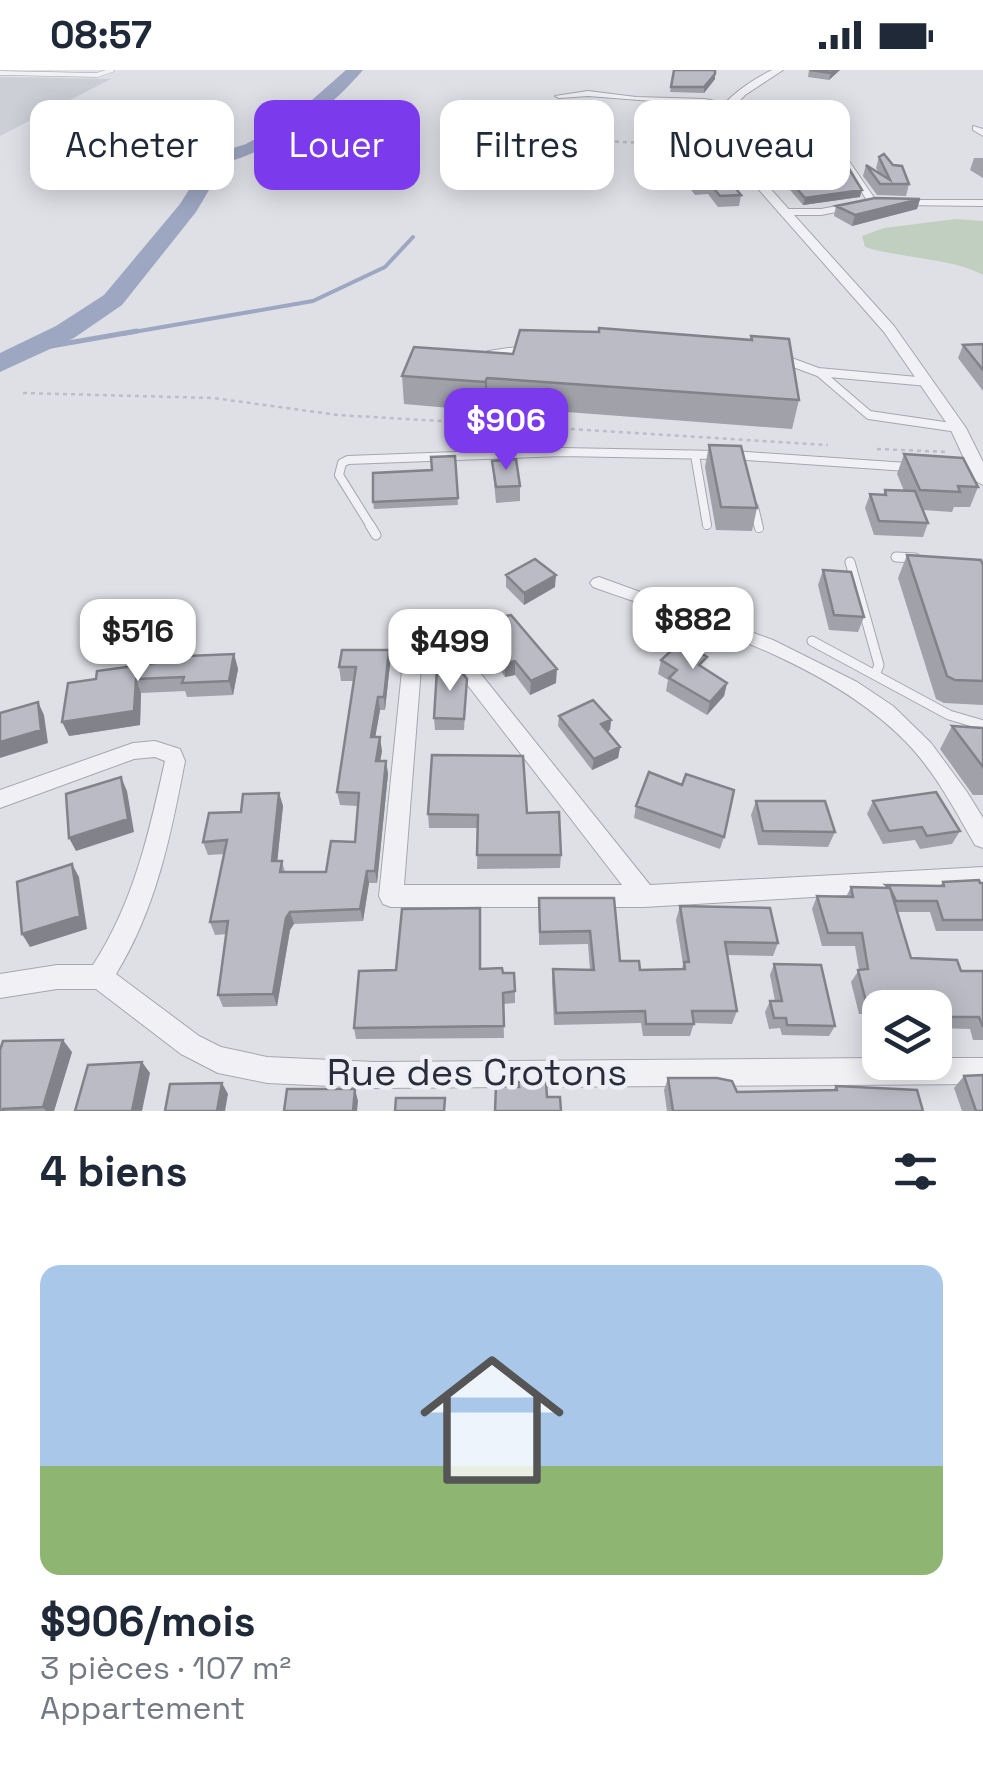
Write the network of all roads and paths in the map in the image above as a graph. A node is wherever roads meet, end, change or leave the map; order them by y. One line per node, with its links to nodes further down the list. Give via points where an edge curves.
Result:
1 (22, 70): 5 (lane)
2 (78, 70): 6 (lane)
3 (112, 70): 6 (lane)
4 (780, 70): 11 (street)
5 (1, 74): 6 (lane)
6 (68, 75)
7 (558, 96): 9 (street, via 591,92)
8 (637, 100): 10 (street)
9 (637, 100)
10 (703, 100)
11 (736, 100)
12 (850, 169): 14 (street)
13 (763, 190): 16 (street)
14 (872, 202): 15 (street); 16 (street)
15 (983, 203)
16 (782, 212): 21 (street, via 890,329)
17 (533, 350): 18 (lane)
18 (486, 355)
19 (780, 358): 20 (lane)
20 (818, 372): 21 (lane); 23 (lane, via 870,415)
21 (928, 382): 23 (street)
22 (23, 393): 25 (path, via 214,398 338,415)
23 (958, 428): 27 (street)
24 (515, 438): 28 (lane)
25 (830, 446)
26 (866, 448): 27 (path)
27 (972, 453): 33 (street)
28 (487, 455): 29 (lane); 37 (lane, via 342,463 338,476)
29 (695, 455): 30 (lane); 35 (lane)
30 (741, 456): 31 (lane); 32 (lane)
31 (916, 468)
32 (745, 474)
33 (976, 474)
34 (750, 492): 36 (lane)
35 (707, 524)
36 (759, 528)
37 (376, 536)
38 (896, 557): 39 (lane)
39 (929, 558)
40 (850, 562): 43 (lane, via 879,665)
41 (599, 584): 46 (street, via 694,616 837,678 912,734)
42 (812, 641): 43 (lane)
43 (875, 675): 44 (lane, via 966,724)
44 (983, 725)
45 (0, 799): 49 (street, via 133,750 173,755 150,880 130,933)
46 (983, 838)
47 (983, 877): 48 (street)
48 (644, 896): 48 (street, via 461,663 412,661 392,896)
49 (100, 977): 50 (street); 51 (street, Rue des Crotons, via 190,1045 218,1060 267,1070)
50 (0, 986)
51 (983, 1071)

